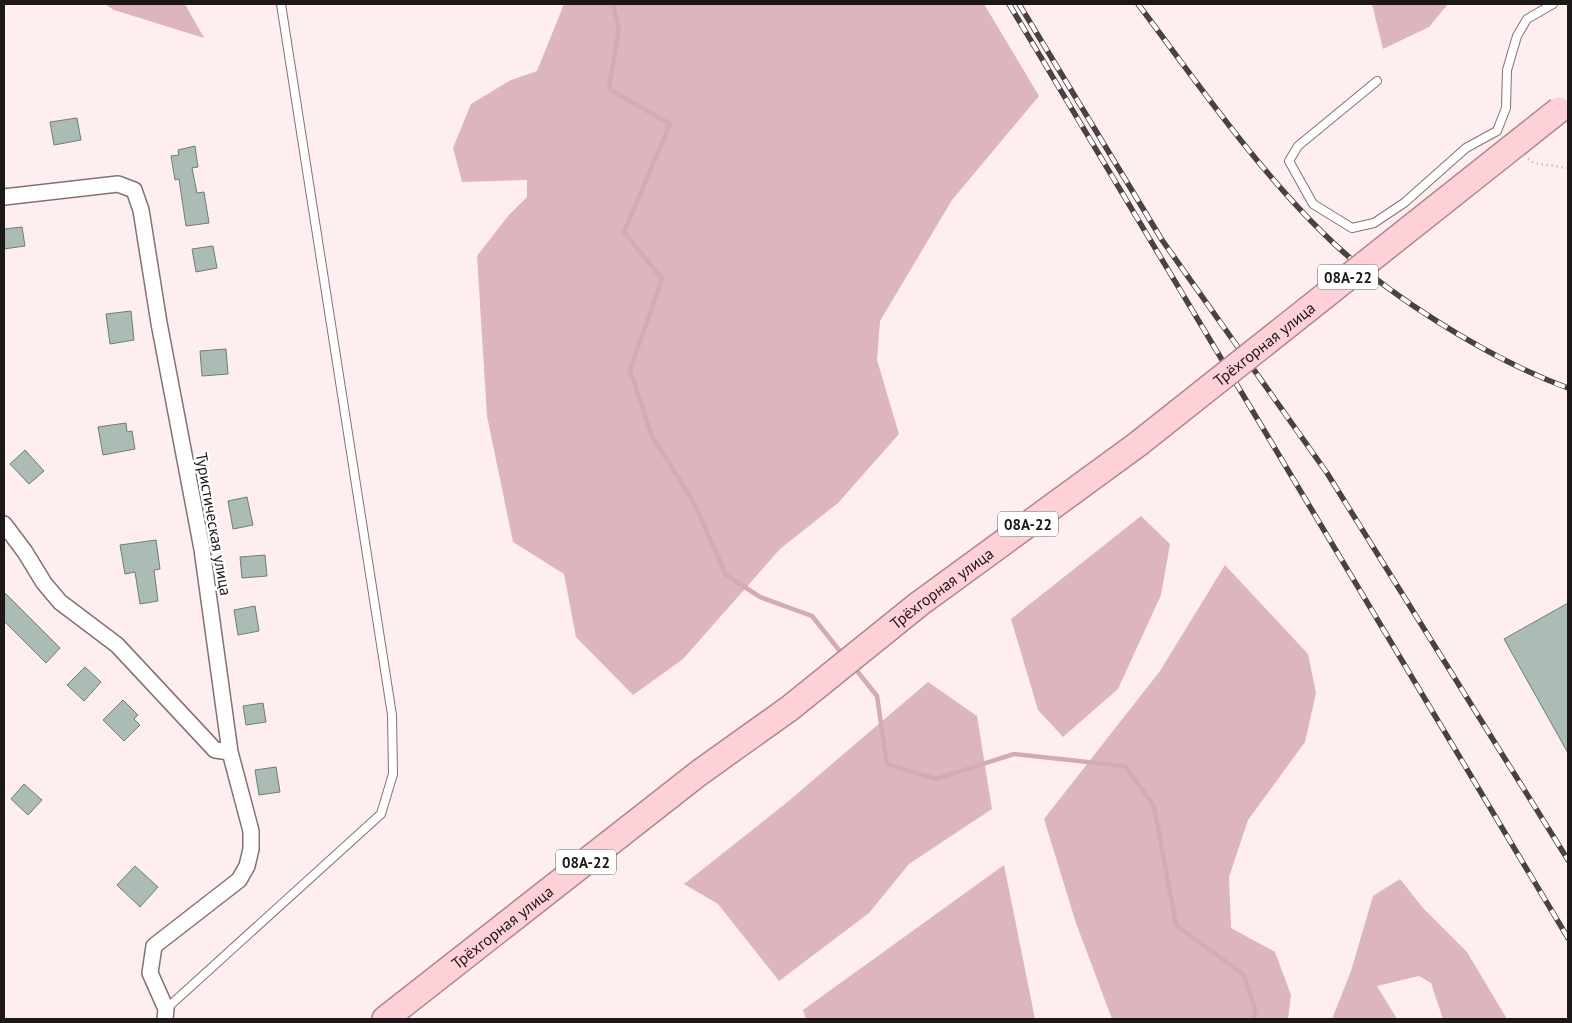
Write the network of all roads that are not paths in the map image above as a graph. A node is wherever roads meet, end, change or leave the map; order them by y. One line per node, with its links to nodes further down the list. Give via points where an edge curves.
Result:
1 (281, 4): 8 (lane, via 392,715 393,774 381,814)
2 (1553, 4): 3 (lane, via 1527,20 1516,36 1508,70 1506,108 1497,131 1466,148 1404,203 1374,223 1352,228 1313,204 1289,161 1298,146)
3 (1377, 81)
4 (1563, 106): 9 (highway, Трёхгорная улица / 08А-22, bridge, via 1138,444 919,604 790,708 699,773)
5 (4, 197): 7 (street, Туристическая улица, via 118,184 134,190 141,210 202,549)
6 (4, 524): 7 (street, via 60,602 117,645 215,750)
7 (230, 752): 8 (street, Туристическая улица, via 251,831 247,866 239,880 154,946 150,973)
8 (166, 1014)
9 (385, 1019)

